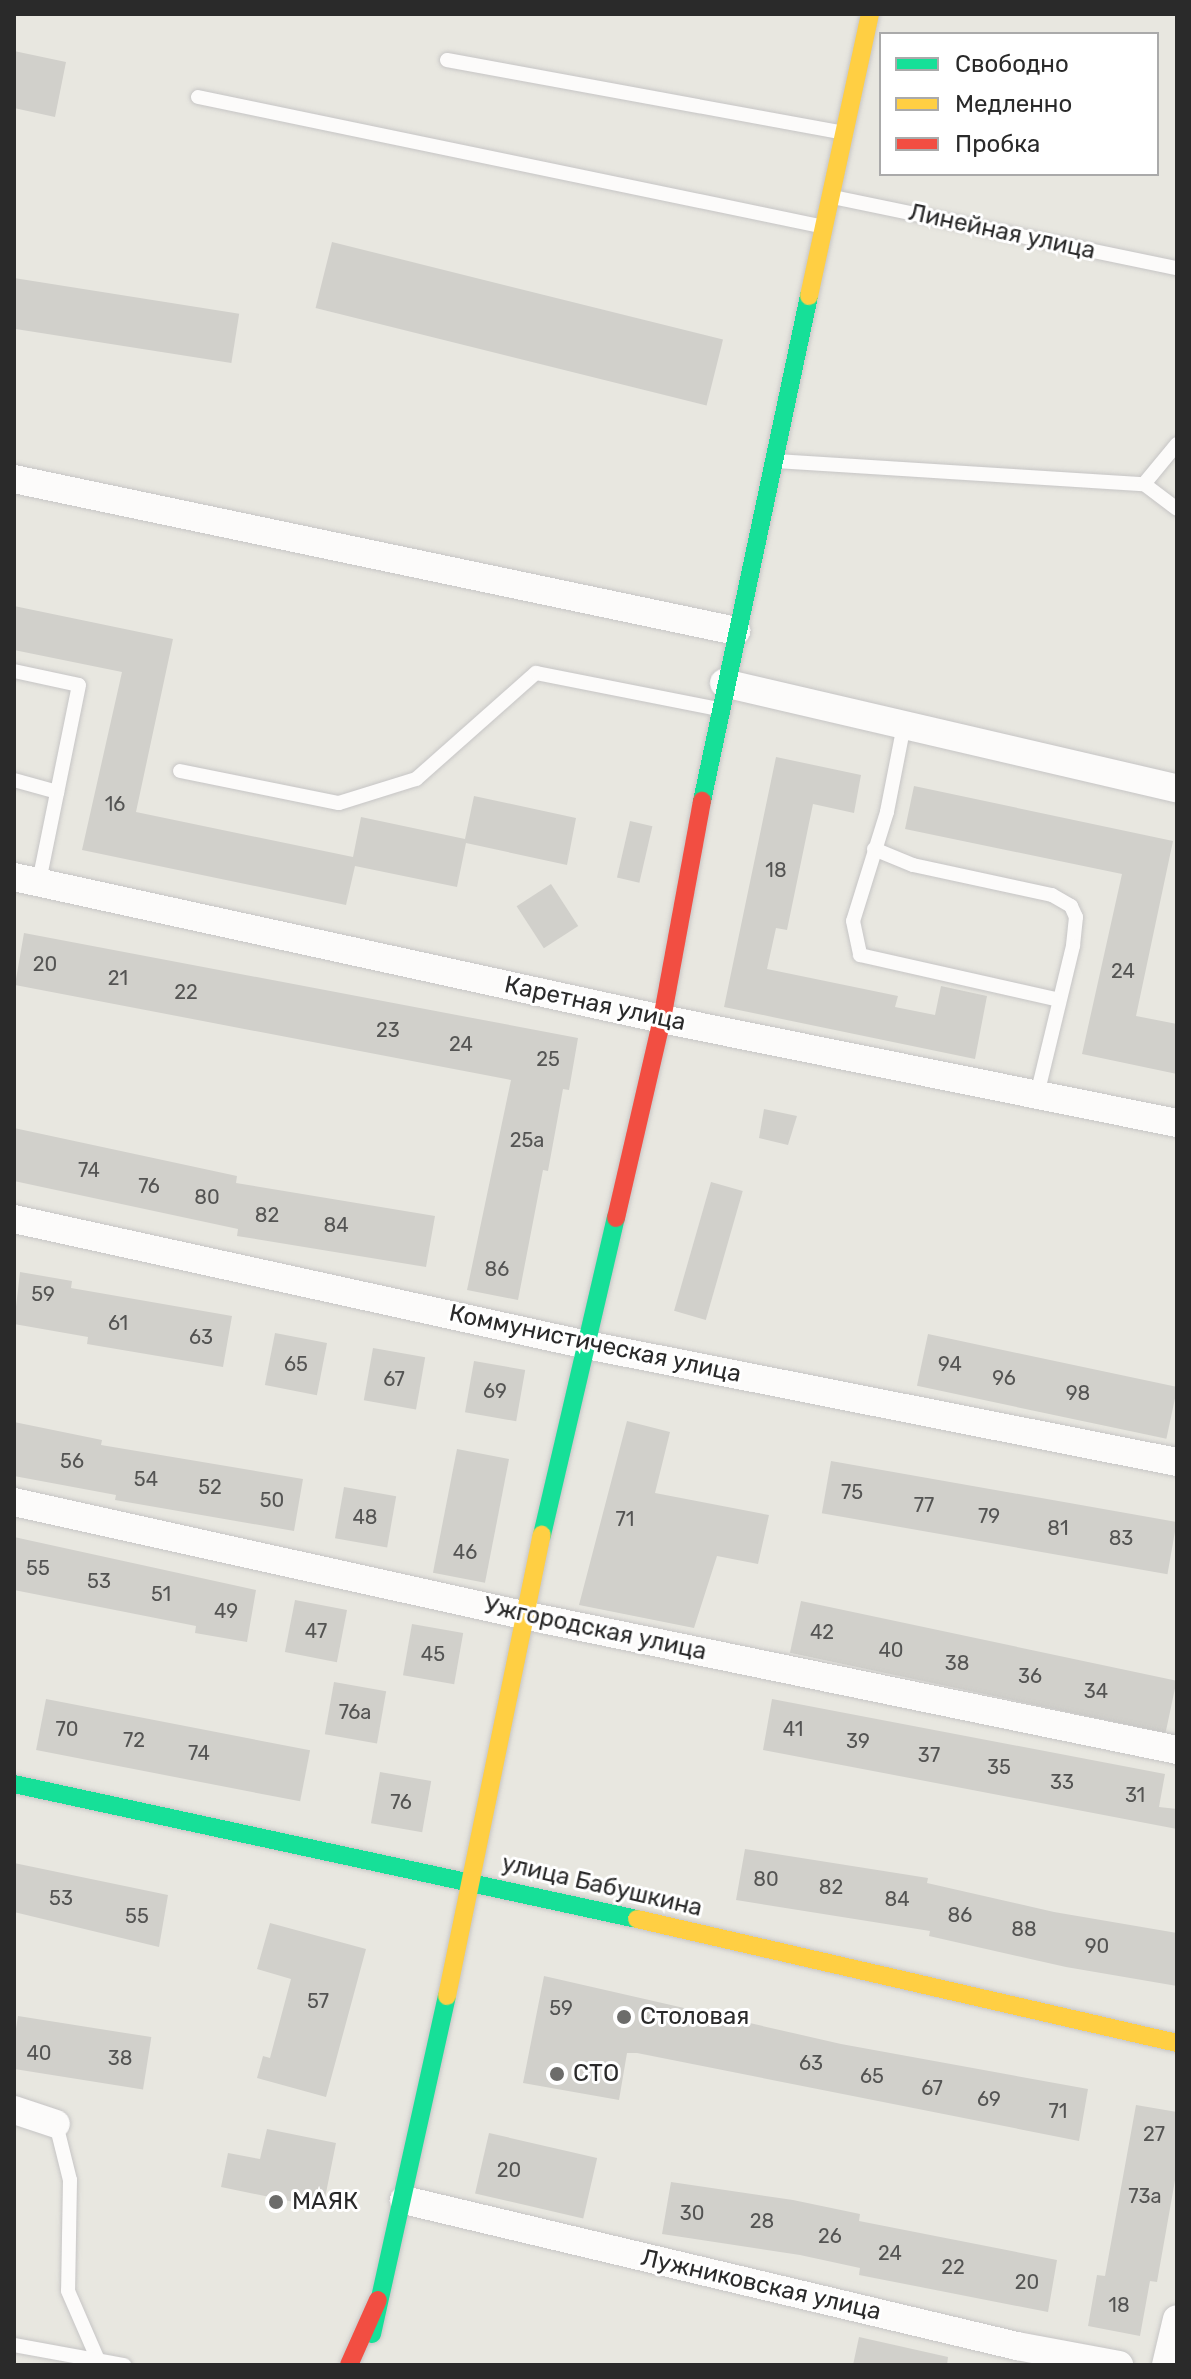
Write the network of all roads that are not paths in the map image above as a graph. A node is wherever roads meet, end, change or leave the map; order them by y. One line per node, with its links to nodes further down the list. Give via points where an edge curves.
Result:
1 (870, 14): 4 (main road)
2 (447, 60): 4 (lane)
3 (198, 97): 6 (lane)
4 (842, 132): 5 (main road)
5 (826, 195): 6 (main road); 7 (lane, Линейная улица)
6 (820, 226): 9 (main road)
7 (1177, 268)
8 (1177, 444): 11 (lane)
9 (771, 461): 11 (lane); 13 (main road)
10 (14, 479): 13 (street)
11 (1144, 484): 12 (lane)
12 (1177, 509)
13 (736, 631): 15 (main road)
14 (14, 671): 20 (lane, via 79,685)
15 (721, 696): 16 (street); 17 (lane, via 536,673 416,779 339,803); 24 (main road)
16 (904, 725): 19 (street); 21 (lane)
17 (180, 771)
18 (14, 780): 20 (lane)
19 (1177, 788)
20 (57, 792): 22 (lane)
21 (874, 849): 23 (lane, via 913,865 1065,900 1076,917); 23 (lane, via 853,921 860,955)
22 (27, 879): 24 (street, Каретная улица)
23 (1059, 1000): 25 (lane)
24 (662, 1019): 25 (street, Каретная улица); 28 (main road)
25 (1037, 1095): 26 (street, Каретная улица)
26 (1177, 1123)
27 (14, 1219): 28 (street, Коммунистическая улица)
28 (587, 1345): 29 (street, Коммунистическая улица); 31 (main road)
29 (1177, 1462)
30 (14, 1502): 31 (street, Ужгородская улица)
31 (523, 1615): 32 (street, Ужгородская улица); 34 (main road)
32 (1177, 1750)
33 (14, 1784): 34 (main road, улица Бабушкина)
34 (472, 1881): 35 (main road, улица Бабушкина); 38 (main road)
35 (1177, 2043)
36 (14, 2110): 37 (street)
37 (56, 2124): 44 (lane, via 70,2180 68,2291)
38 (404, 2200): 39 (main road); 43 (street, Лужниковская улица)
39 (378, 2300): 42 (main road); 46 (main road); 47 (main road)
40 (1177, 2319): 49 (street)
41 (14, 2345): 44 (lane)
42 (382, 2353)
43 (1014, 2356): 48 (street, Лужниковская улица)
44 (98, 2360): 45 (lane)
45 (124, 2365)
46 (349, 2365)
47 (365, 2365)
48 (1119, 2365)
49 (1166, 2365)

